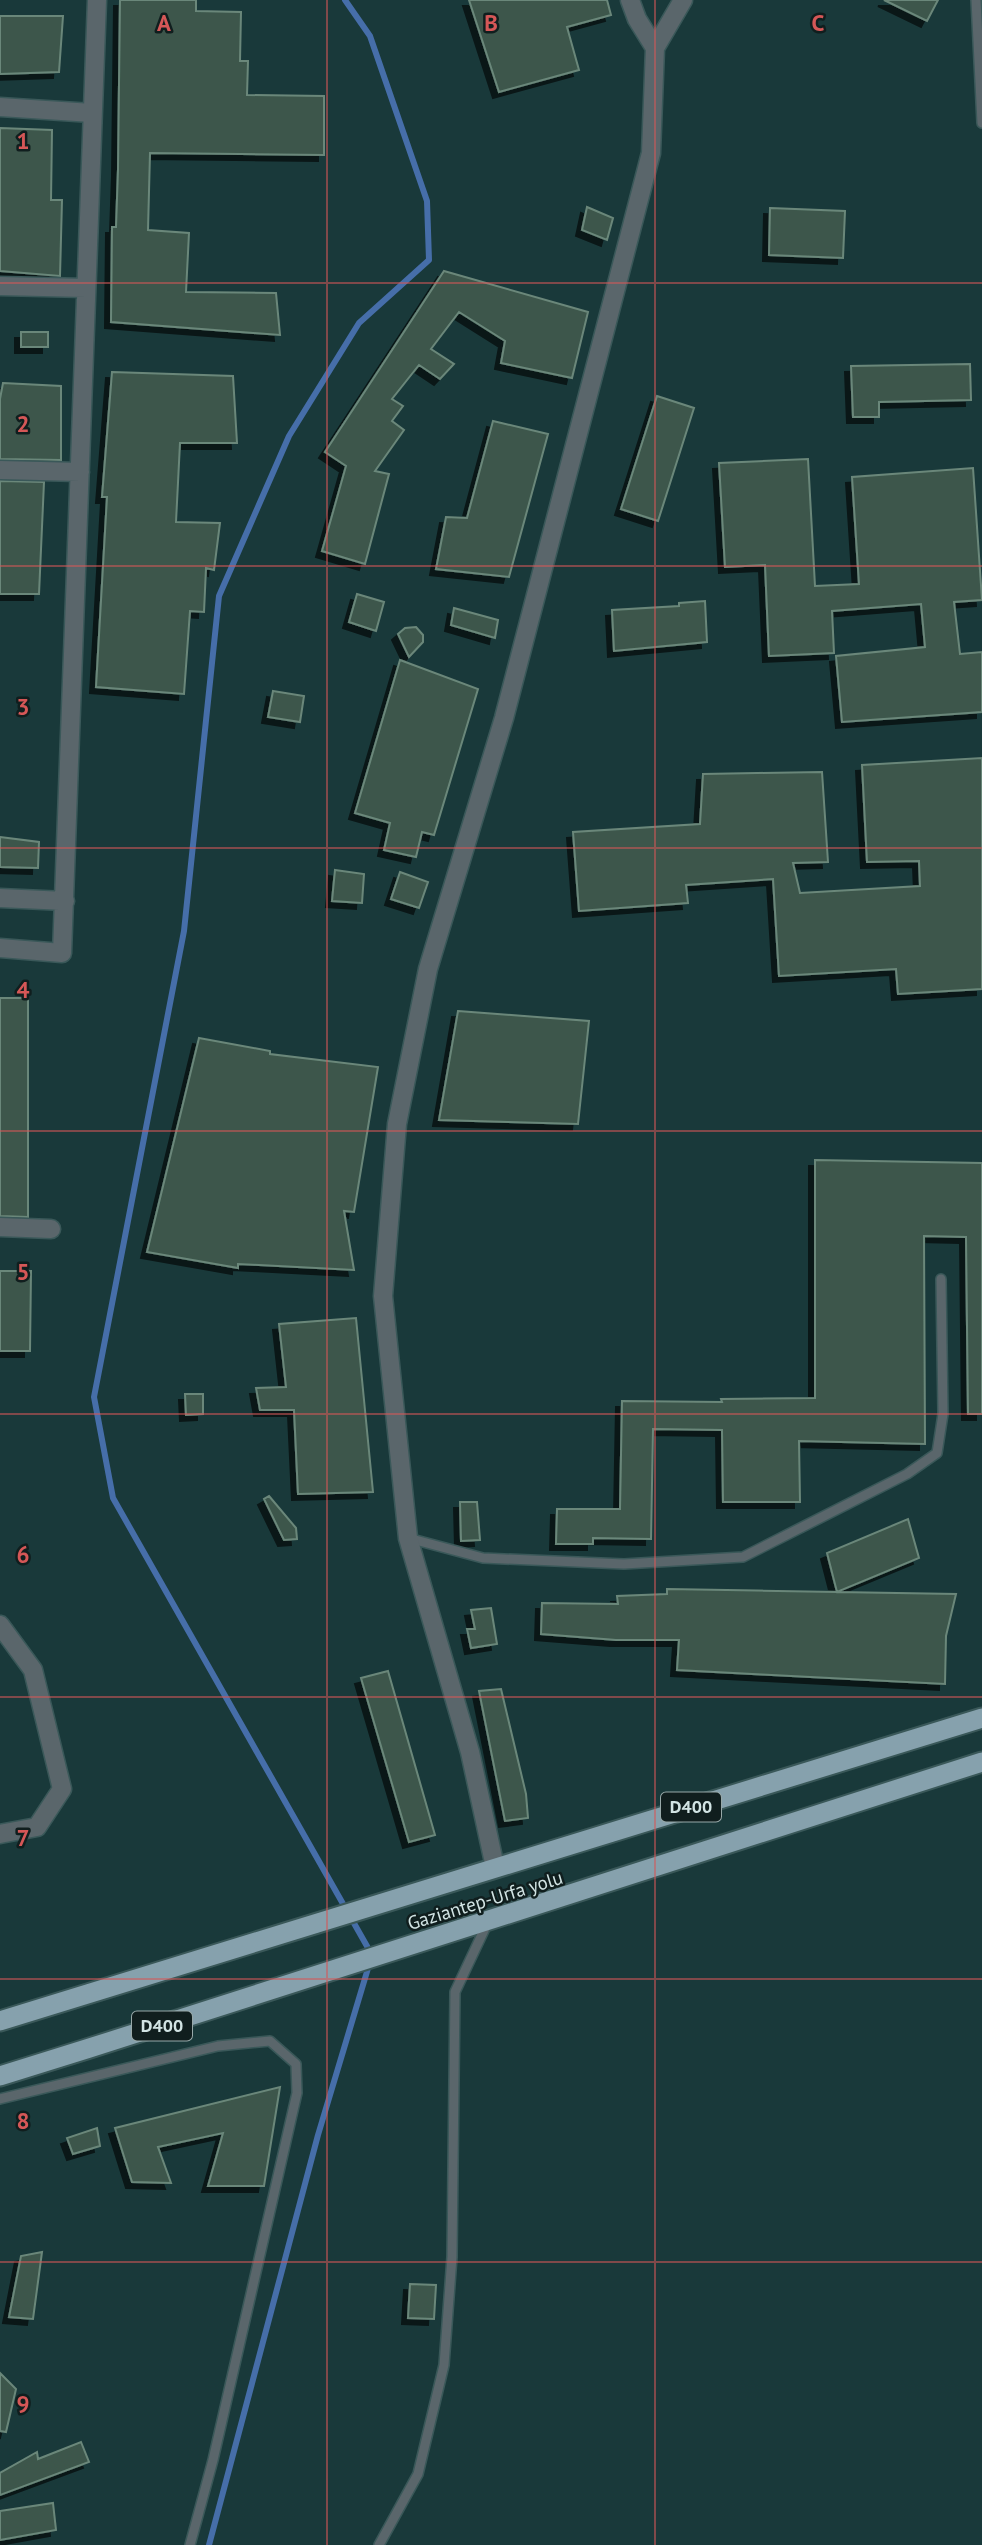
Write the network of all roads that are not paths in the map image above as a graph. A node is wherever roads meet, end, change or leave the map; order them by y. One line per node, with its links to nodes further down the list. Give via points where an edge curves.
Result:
1 (97, 0): 7 (street)
2 (630, 0): 5 (street)
3 (683, 0): 5 (street)
4 (976, 0): 8 (lane)
5 (655, 48): 19 (street, via 651,153 504,719 428,969 397,1124 383,1296)
6 (0, 107): 7 (street)
7 (92, 113): 10 (street)
8 (982, 123)
9 (0, 286): 10 (street)
10 (86, 288): 12 (street)
11 (0, 470): 12 (street)
12 (80, 472): 14 (street)
13 (0, 898): 14 (street)
14 (65, 901): 15 (street, via 62,953)
15 (0, 948)
16 (0, 1227): 17 (street)
17 (51, 1229)
18 (941, 1279): 19 (lane, via 943,1414 937,1453 907,1474 743,1557 624,1564 482,1558)
19 (408, 1538): 24 (street, via 470,1752)
20 (0, 1625): 23 (street, via 33,1670 62,1789 37,1827)
21 (982, 1718): 24 (highway, Gaziantep-Urfa yolu / D400)
22 (982, 1762): 25 (highway, Gaziantep-Urfa yolu / D400)
23 (0, 1834)
24 (495, 1867): 26 (highway, Gaziantep-Urfa yolu / D400)
25 (487, 1924): 27 (highway, Gaziantep-Urfa yolu / D400); 30 (lane, via 455,1992 452,2257 444,2365 418,2474)
26 (0, 2021)
27 (0, 2076)
28 (0, 2099): 29 (lane, via 218,2046 270,2041 296,2064 297,2093)
29 (190, 2545)
30 (379, 2545)

